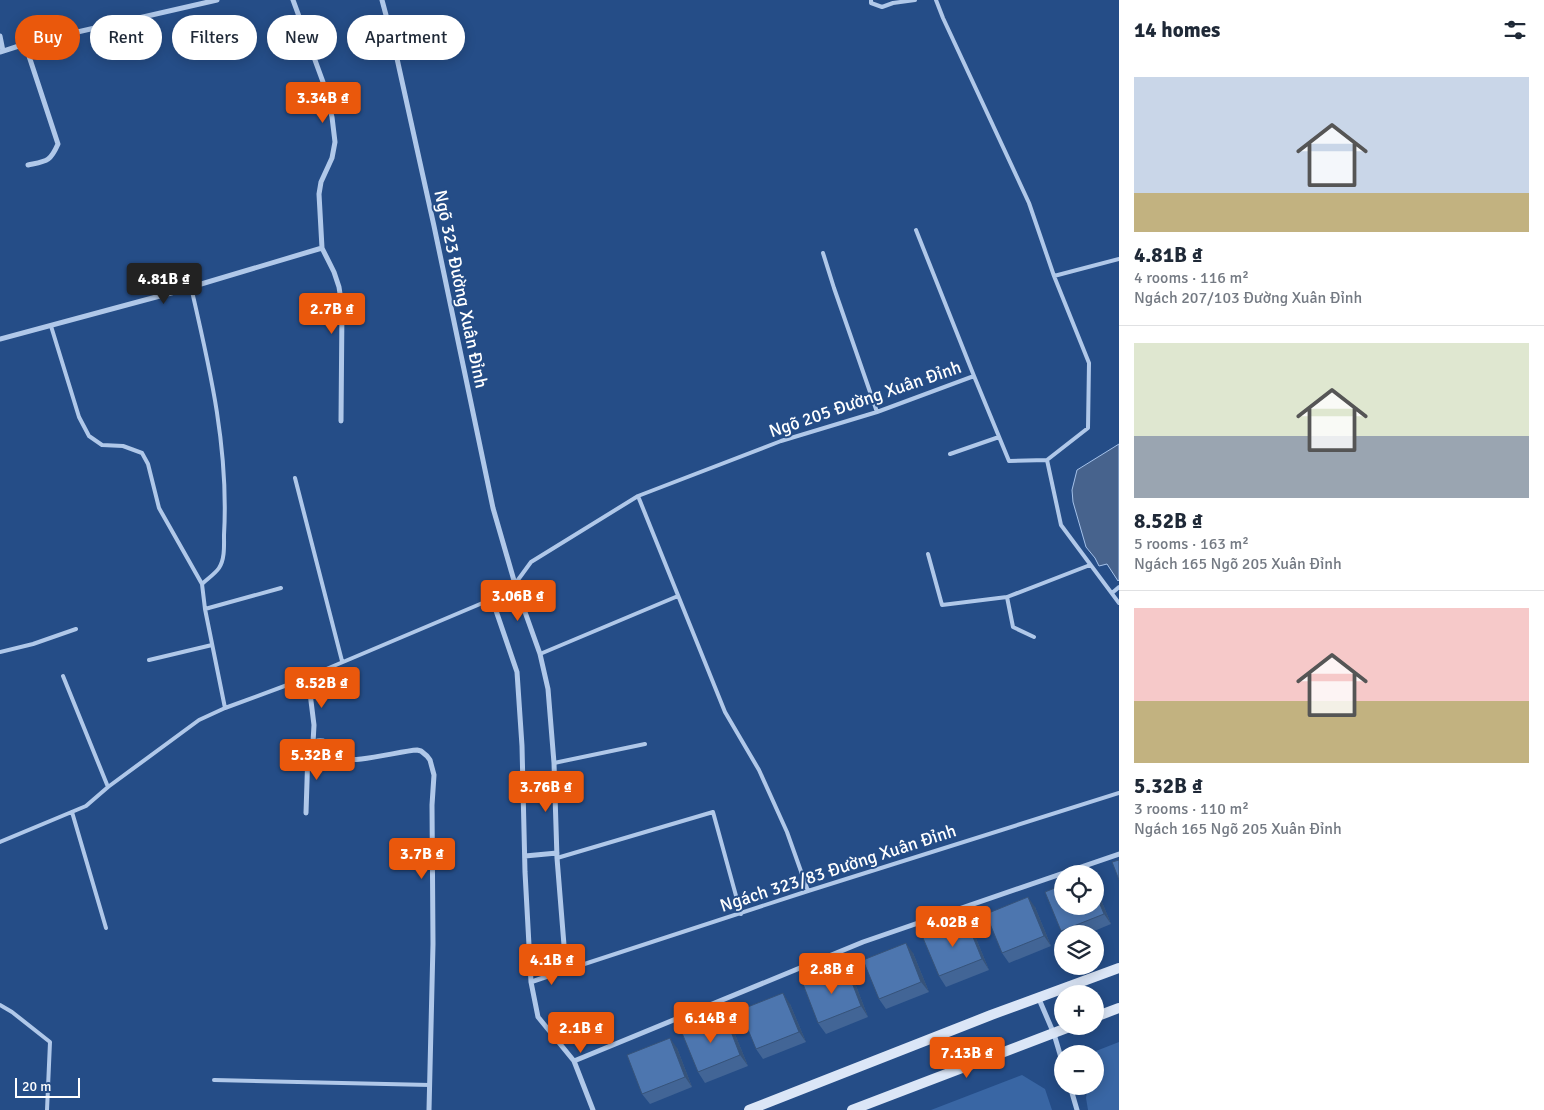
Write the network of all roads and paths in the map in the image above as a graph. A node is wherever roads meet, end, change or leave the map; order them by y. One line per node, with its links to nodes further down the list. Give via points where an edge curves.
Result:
1 (217, 0): 7 (street)
2 (293, 0): 14 (street, via 323,82 335,142 319,194)
3 (382, 0): 32 (street, Ngõ 323 Đường Xuân Đỉnh, via 409,111 493,508)
4 (870, 0): 5 (lane, via 882,7)
5 (915, 0)
6 (936, 0): 17 (lane, via 1029,202)
7 (80, 31)
8 (0, 36): 10 (street)
9 (15, 47): 10 (street)
10 (2, 52)
11 (30, 60): 12 (street, via 58,144 52,156 44,162)
12 (28, 165)
13 (916, 230): 21 (lane)
14 (322, 248): 18 (street); 23 (street, via 334,272 342,307)
15 (823, 253): 22 (lane)
16 (1119, 259): 17 (lane)
17 (1054, 276): 26 (lane, via 1089,363 1088,428)
18 (191, 287): 19 (street); 31 (lane, via 214,385 226,506 219,568)
19 (51, 326): 20 (street); 31 (lane, via 79,417 89,436 102,445 122,446 142,454 148,464 159,508)
20 (0, 339)
21 (974, 376): 22 (lane, Ngõ 205 Đường Xuân Đỉnh); 24 (lane, Ngõ 205 Đường Xuân Đỉnh)
22 (878, 412): 28 (lane, Ngõ 205 Đường Xuân Đỉnh, via 781,441)
23 (341, 421)
24 (999, 436): 25 (lane); 26 (lane, Ngõ 205 Đường Xuân Đỉnh, via 1009,461)
25 (950, 454)
26 (1047, 460): 30 (lane, via 1060,525)
27 (295, 478): 47 (lane)
28 (638, 496): 32 (lane, Ngõ 205 Đường Xuân Đỉnh, via 531,562); 36 (lane)
29 (928, 554): 37 (lane, via 942,605)
30 (1090, 565): 35 (lane); 37 (lane)
31 (202, 584): 40 (lane)
32 (515, 584): 38 (street); 45 (street, Ngõ 323 Đường Xuân Đỉnh)
33 (280, 588): 40 (lane)
34 (1119, 588): 35 (lane)
35 (1112, 593): 39 (lane)
36 (678, 596): 45 (lane); 62 (lane, via 725,712 759,770 787,832)
37 (1007, 597): 42 (lane, via 1013,627)
38 (492, 599): 47 (lane); 61 (street, via 517,672)
39 (1119, 603)
40 (205, 609): 43 (lane)
41 (76, 629): 44 (lane)
42 (1034, 637)
43 (212, 645): 46 (lane); 50 (lane)
44 (0, 652)
45 (540, 654): 53 (street, Ngõ 323 Đường Xuân Đỉnh, via 548,689)
46 (149, 660)
47 (342, 662): 49 (lane)
48 (63, 676): 54 (lane)
49 (308, 677): 50 (lane); 51 (street)
50 (225, 708): 54 (lane, via 199,720)
51 (313, 743): 57 (street, via 308,751); 75 (street, via 326,742 333,753 343,759 421,750 430,760 434,775)
52 (645, 744): 53 (lane)
53 (554, 764): 60 (street, Ngõ 323 Đường Xuân Đỉnh)
54 (108, 787): 56 (lane, via 86,806)
55 (1119, 793): 62 (lane, Ngách 323/83 Đường Xuân Đỉnh)
56 (72, 812): 58 (lane); 64 (lane)
57 (306, 813)
58 (0, 842)
59 (1119, 854): 73 (street, via 863,942)
60 (557, 855): 61 (street); 63 (lane, via 713,812); 66 (street, Ngõ 323 Đường Xuân Đỉnh)
61 (525, 856): 67 (street)
62 (808, 891): 63 (lane, Ngách 323/83 Đường Xuân Đỉnh)
63 (741, 914): 66 (lane, Ngách 323/83 Đường Xuân Đỉnh)
64 (106, 928)
65 (1119, 968): 68 (street)
66 (566, 970): 67 (street)
67 (531, 982): 73 (street, via 538,1017)
68 (1039, 999): 72 (street); 80 (street)
69 (0, 1005): 77 (lane, via 50,1042)
70 (1119, 1008): 71 (street)
71 (1104, 1014)
72 (1054, 1034): 81 (street)
73 (574, 1061): 79 (street)
74 (214, 1080): 75 (lane)
75 (430, 1085): 78 (street)
76 (1073, 1095): 82 (street)
77 (47, 1110)
78 (429, 1110)
79 (593, 1110)
80 (749, 1110)
81 (852, 1110)
82 (1077, 1110)

